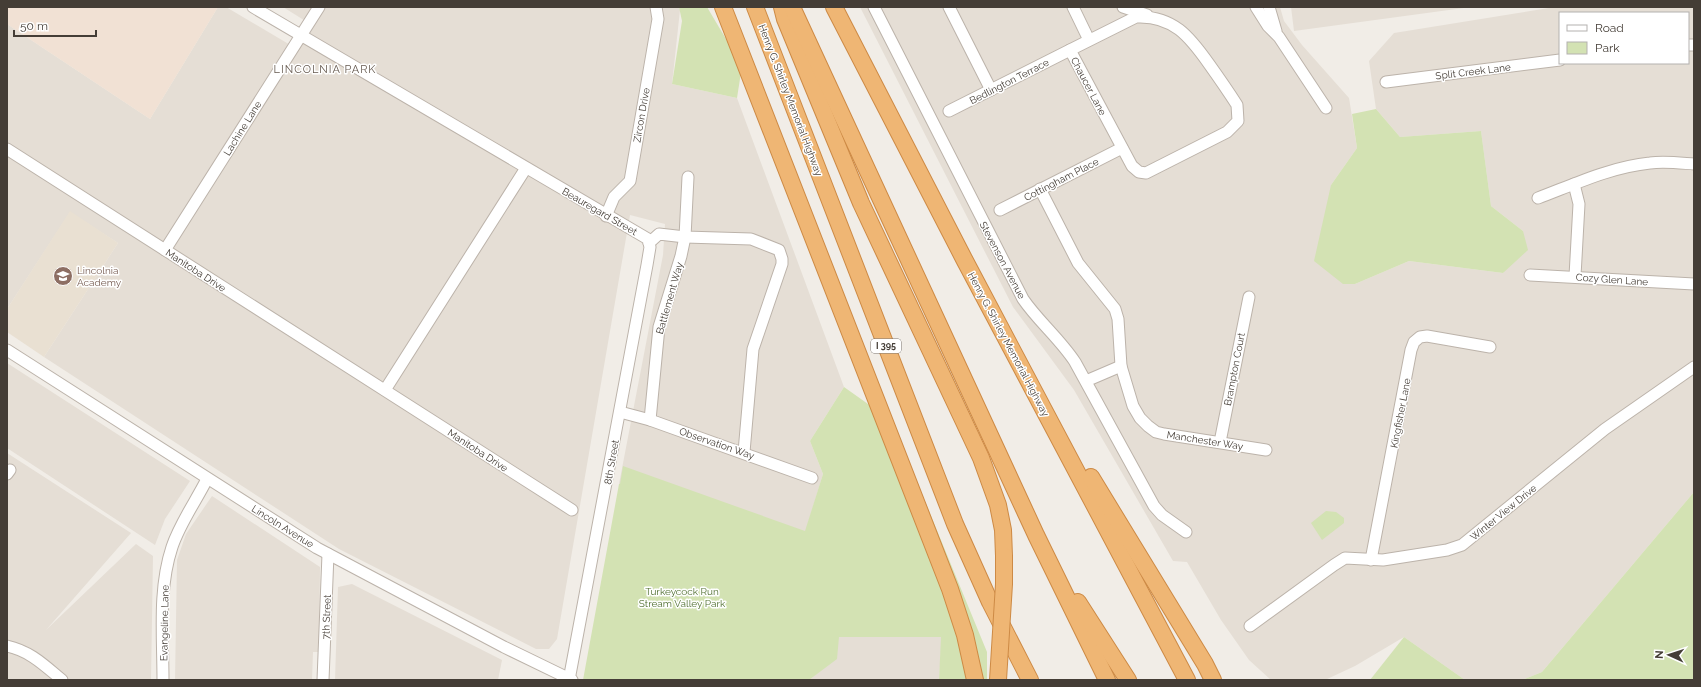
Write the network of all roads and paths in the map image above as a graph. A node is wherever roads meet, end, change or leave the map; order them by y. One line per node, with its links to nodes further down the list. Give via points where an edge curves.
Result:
1 (253, 7): 16 (street, Beauregard Street)
2 (319, 7): 16 (street, Lachine Lane)
3 (656, 7): 34 (street, Zircon Drive, via 658,19 630,181 614,197)
4 (723, 7): 67 (highway, via 950,589 965,635)
5 (755, 7): 69 (highway, Henry G. Shirley Memorial Highway / I 395, via 955,524 990,602)
6 (782, 7): 68 (highway, bridge, via 861,203 981,458 998,505 1003,530 1004,556)
7 (792, 7): 58 (highway)
8 (834, 7): 42 (highway, Henry G. Shirley Memorial Highway)
9 (874, 7): 47 (street, Stevenson Avenue, via 1015,286 1030,309 1070,354)
10 (949, 7): 22 (street)
11 (1073, 7): 18 (street)
12 (1124, 7): 15 (street)
13 (1256, 7): 17 (street, via 1268,26)
14 (1269, 7): 17 (street)
15 (1152, 17): 18 (street, Chaucer Lane, via 1136,17); 25 (street, Chaucer Lane, via 1182,31 1195,44 1238,105 1238,121 1226,132 1146,172 1139,172 1132,166)
16 (301, 34): 28 (street, Beauregard Street); 37 (street, Lachine Lane)
17 (1279, 37): 23 (street)
18 (1089, 40): 19 (street, Chaucer Lane)
19 (1070, 50): 22 (street, Bedlington Terrace); 25 (street, Chaucer Lane)
20 (1559, 60): 21 (street, Split Creek Lane)
21 (1386, 82)
22 (990, 90): 24 (street, Bedlington Terrace)
23 (1326, 108)
24 (949, 111)
25 (1122, 148): 31 (street, Cottingham Place)
26 (7, 149): 37 (street, Manitoba Drive)
27 (1694, 164): 30 (street, via 1652,162 1627,166)
28 (526, 168): 34 (street, Beauregard Street); 48 (street)
29 (688, 177): 35 (street, Battlement Way)
30 (1574, 184): 32 (street); 39 (street, via 1579,204)
31 (1040, 190): 33 (street, Cottingham Place); 45 (street, Manchester Way, via 1078,263 1115,309)
32 (1538, 198)
33 (1000, 210)
34 (606, 216): 36 (street, Beauregard Street, via 642,235)
35 (685, 237): 36 (street, via 659,234); 50 (street, Battlement Way, via 659,327); 53 (street, via 751,239 775,248 781,254 782,264 753,349)
36 (649, 243): 49 (street, 8th Street)
37 (165, 250): 48 (street, Manitoba Drive)
38 (1530, 275): 39 (street, Cozy Glen Lane)
39 (1575, 276): 40 (street, Cozy Glen Lane)
40 (1694, 284)
41 (1248, 296): 51 (street, Brampton Court)
42 (1000, 327): 72 (highway, Henry G. Shirley Memorial Highway); 73 (highway)
43 (1490, 347): 60 (street, Kingfisher Lane, via 1427,336 1420,336 1414,342)
44 (7, 350): 55 (street, Lincoln Avenue)
45 (1121, 366): 47 (street); 51 (street, Manchester Way, via 1133,406 1148,426 1164,434)
46 (1694, 366): 60 (street, Winter View Drive, via 1605,429 1462,545 1447,550)
47 (1086, 381): 57 (street, Stevenson Avenue, via 1148,498 1162,515)
48 (385, 390): 56 (street, Manitoba Drive)
49 (620, 412): 50 (street, Observation Way); 63 (street, 8th Street)
50 (650, 420): 53 (street, Observation Way)
51 (1220, 442): 52 (street, Manchester Way)
52 (1266, 450)
53 (744, 452): 54 (street, Observation Way)
54 (812, 478)
55 (208, 479): 59 (street, Lincoln Avenue); 65 (street, Evangeline Lane, via 172,546 166,571 163,594)
56 (572, 510)
57 (1186, 532)
58 (1036, 535): 70 (highway); 71 (highway)
59 (328, 554): 63 (street, Lincoln Avenue); 66 (street, 7th Street)
60 (1371, 560): 61 (street, Winter View Drive, via 1345,558 1334,564)
61 (1250, 626)
62 (7, 646): 64 (street, via 33,656)
63 (570, 679)
64 (62, 680)
65 (163, 680)
66 (323, 680)
67 (975, 680)
68 (998, 680)
69 (1030, 680)
70 (1107, 680)
71 (1128, 680)
72 (1186, 680)
73 (1213, 680)

